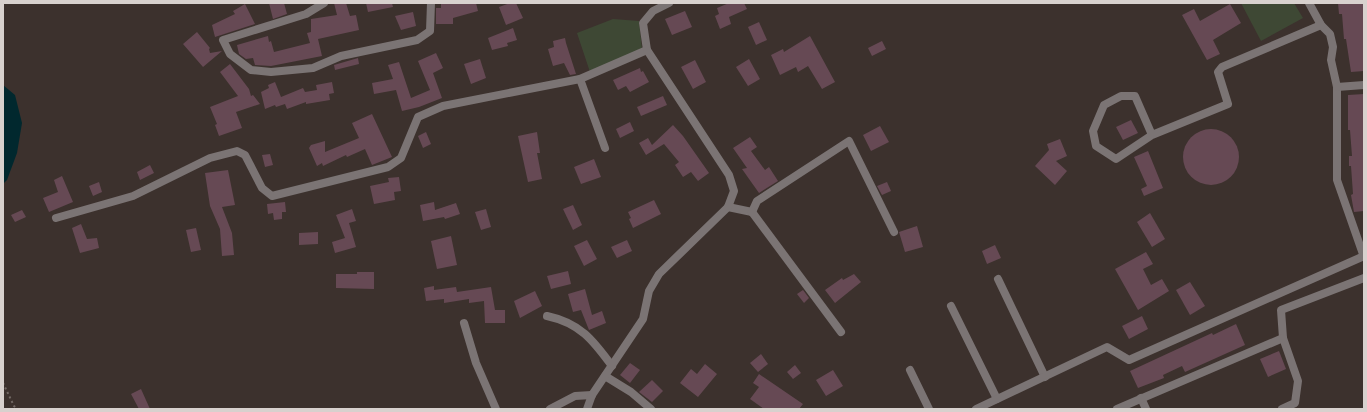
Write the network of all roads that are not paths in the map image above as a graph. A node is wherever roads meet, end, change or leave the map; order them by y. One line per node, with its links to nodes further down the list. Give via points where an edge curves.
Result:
1 (324, 3): 2 (street, via 306,14 224,40 230,54 251,70 271,72 313,68 341,56 417,40 430,31)
2 (431, 3)
3 (669, 3): 6 (street, via 653,10 643,23)
4 (1309, 3): 5 (street)
5 (1321, 24): 9 (street, via 1330,34 1333,47 1331,60); 10 (street, via 1222,67 1218,72 1228,104)
6 (647, 50): 7 (street); 12 (street, via 729,175 734,191)
7 (580, 79): 11 (street); 14 (street, via 443,106 418,117 401,158 388,167 272,196 262,188 245,155 237,151 210,158 133,196)
8 (1364, 85): 9 (street)
9 (1337, 87): 16 (street, via 1337,180)
10 (1152, 135): 10 (street, via 1135,96 1121,96 1104,105 1093,132 1096,146 1116,160)
11 (605, 148)
12 (728, 207): 13 (street); 24 (street, via 659,274 649,292 643,320)
13 (752, 212): 15 (street, via 757,201 849,141); 22 (street)
14 (56, 218)
15 (894, 232)
16 (1364, 256): 27 (street, via 1129,360 1107,347)
17 (1364, 278): 23 (street, via 1281,310)
18 (998, 279): 27 (street)
19 (951, 306): 30 (street)
20 (547, 316): 24 (street, via 562,320 589,336)
21 (464, 322): 31 (street, via 476,363)
22 (840, 332)
23 (1283, 338): 29 (street); 39 (street, via 1298,382 1295,403)
24 (612, 366): 26 (street)
25 (910, 370): 35 (street)
26 (605, 376): 28 (street); 34 (street, via 631,392)
27 (1045, 377): 30 (street)
28 (592, 395): 32 (street, via 575,396); 33 (street)
29 (1141, 398): 37 (street); 38 (street)
30 (997, 399): 36 (street)
31 (496, 409)
32 (550, 409)
33 (587, 409)
34 (651, 409)
35 (929, 409)
36 (976, 409)
37 (1117, 409)
38 (1146, 409)
39 (1282, 409)

